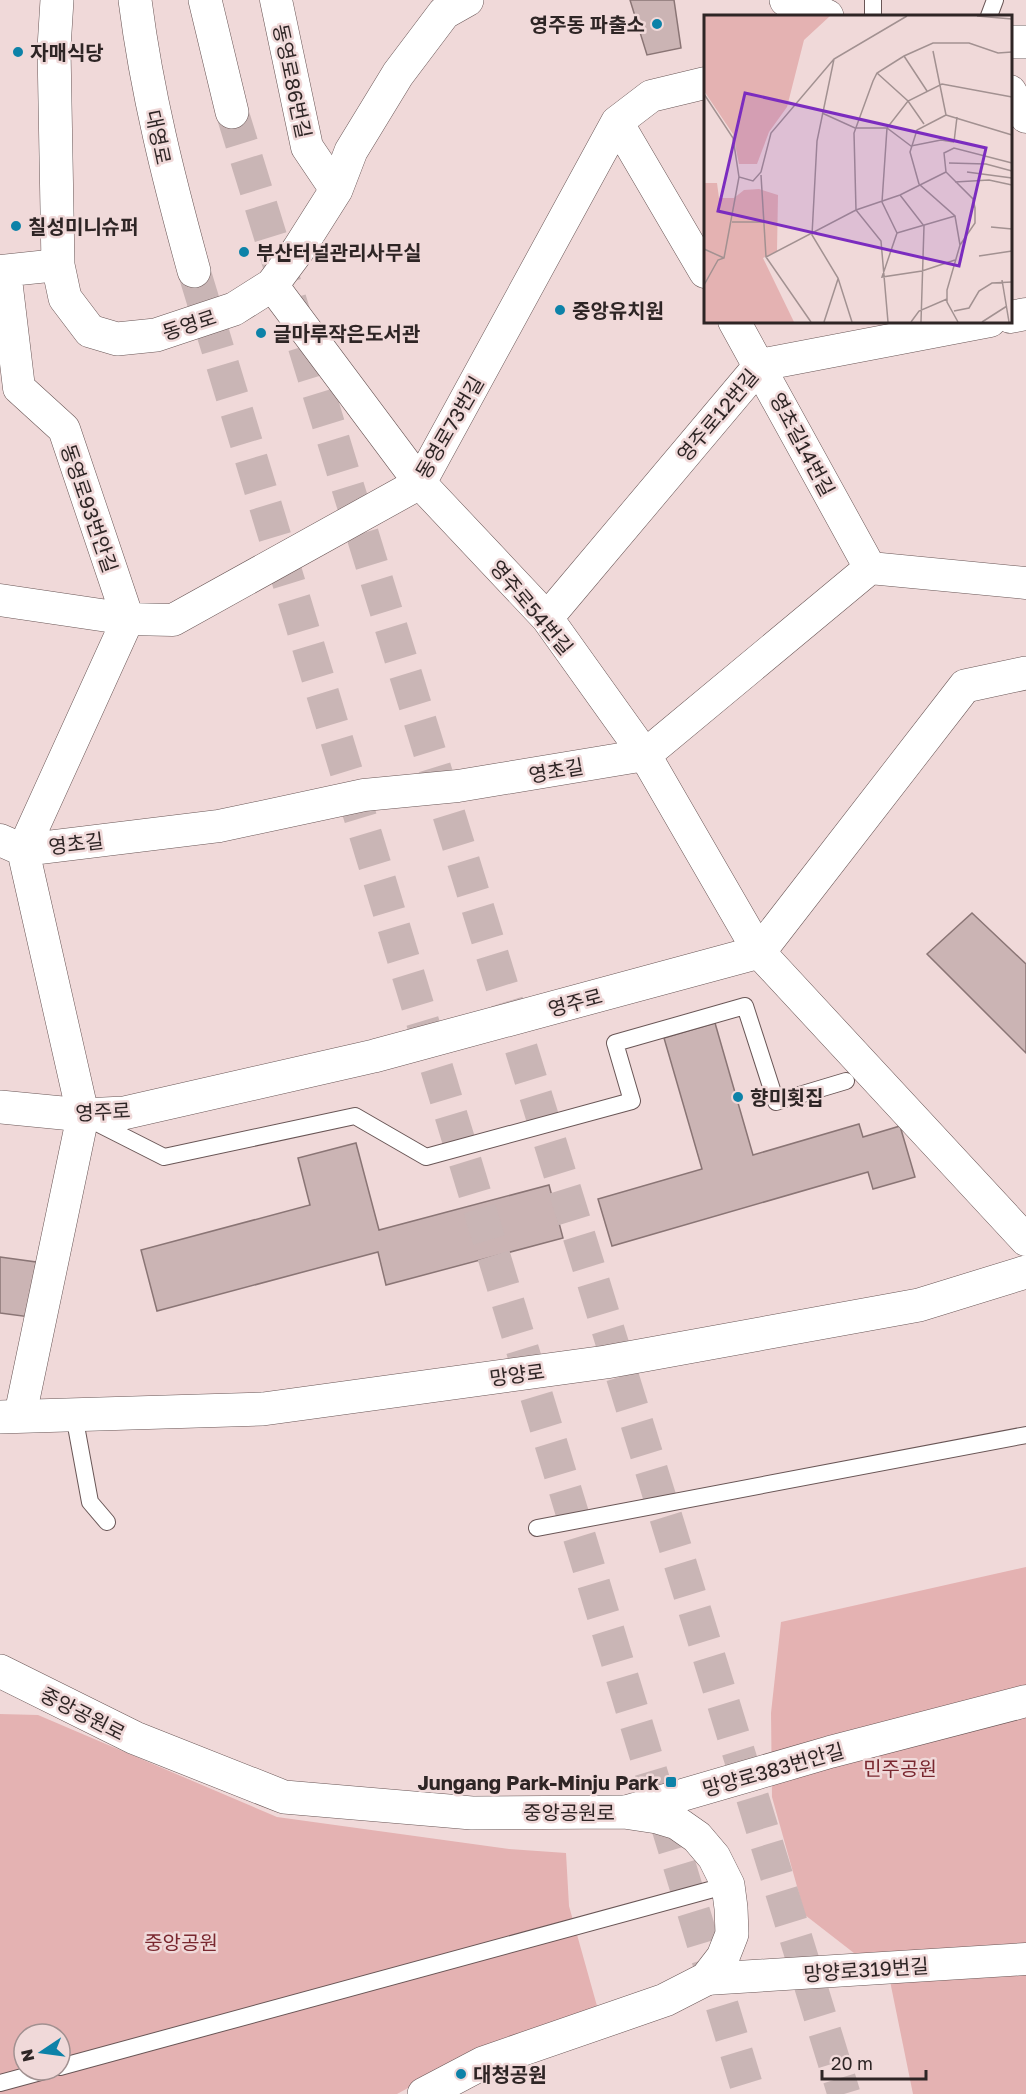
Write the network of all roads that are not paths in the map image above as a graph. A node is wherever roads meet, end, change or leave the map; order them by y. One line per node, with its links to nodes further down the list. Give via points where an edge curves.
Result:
1 (57, 0): 16 (street, 동영로, via 54,48)
2 (135, 0): 19 (street, 대영로, via 164,164)
3 (205, 0): 12 (street)
4 (276, 0): 15 (street, 동영로86번길, via 307,147)
5 (467, 0): 15 (street, 동영로, via 444,13 398,74 351,151)
6 (786, 0): 8 (street)
7 (995, 0): 9 (lane)
8 (824, 15)
9 (989, 15)
10 (704, 83): 14 (street, 동영로73번길, via 651,96)
11 (1011, 93): 13 (street)
12 (232, 112)
13 (1026, 117)
14 (617, 122): 17 (street); 26 (street, 동영로73번길)
15 (336, 190): 20 (street, 동영로)
16 (58, 265): 18 (street); 20 (street, 동영로, via 65,298 90,331 117,339 156,335 234,309)
17 (704, 270)
18 (3, 271): 31 (street, 동영로93번안길, via 19,388 64,429)
19 (194, 271)
20 (272, 285): 26 (street, 영주로54번길)
21 (1026, 314): 22 (street)
22 (1011, 317)
23 (735, 322): 25 (street, 영초길14번길)
24 (985, 322): 25 (street, 영주로12번길)
25 (760, 365): 27 (street, 영초길14번길); 30 (street, 영주로12번길)
26 (420, 483): 30 (street, 영주로54번길); 31 (street, 동영로73번길, via 173,620)
27 (870, 568): 28 (street); 33 (street, 영초길)
28 (1026, 584)
29 (0, 600): 31 (street, 동영로73번길)
30 (547, 618): 33 (street, 영주로54번길)
31 (128, 619): 34 (street, 영초길)
32 (1026, 673): 35 (street, via 965,686)
33 (645, 754): 34 (street, 영초길, via 458,786 364,795 219,826); 35 (street, 영주로54번길)
34 (12, 845): 38 (street, 영초길)
35 (759, 952): 38 (street, 영주로, via 374,1056 124,1113); 39 (street, 영주로54번길)
36 (846, 1081): 38 (lane, via 776,1102 745,1006 615,1043 632,1101 426,1157 355,1116 164,1157)
37 (0, 1107): 38 (street, 영주로)
38 (83, 1115): 42 (street)
39 (1026, 1240)
40 (1026, 1272): 41 (street, 망양로, via 919,1305 606,1362 263,1409)
41 (74, 1414): 42 (street, 망양로); 44 (lane, via 90,1502)
42 (10, 1416)
43 (1026, 1435): 45 (lane)
44 (107, 1522)
45 (537, 1528)
46 (0, 1671): 47 (street, 중앙공원로)
47 (33, 1687): 48 (lane); 50 (street, 중앙공원로, via 135,1738 284,1797 472,1813)
48 (0, 1690)
49 (1026, 1701): 50 (street, 망양로383번안길, via 830,1752)
50 (624, 1812): 51 (street, 중앙공원로, via 677,1822 698,1837)
51 (728, 1885): 53 (street, 중앙공원로, via 732,1934 723,1957); 54 (lane)
52 (1026, 1959): 53 (street, 망양로319번길)
53 (706, 1978): 55 (street, 중앙공원로, via 665,2000 483,2063)
54 (72, 2064)
55 (424, 2094)

